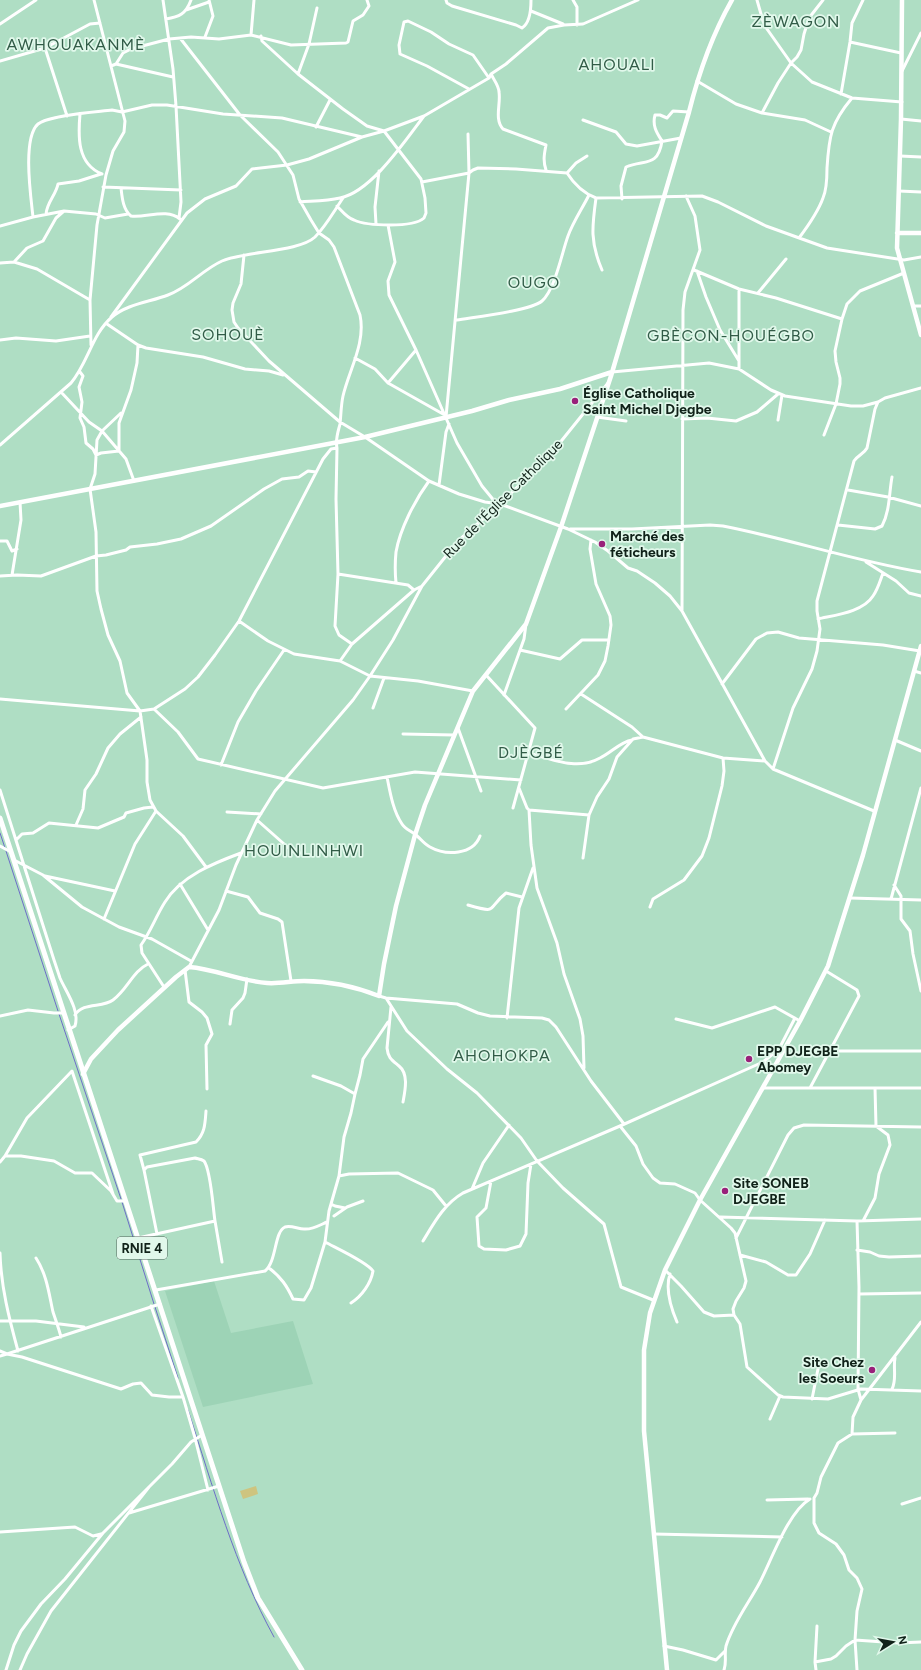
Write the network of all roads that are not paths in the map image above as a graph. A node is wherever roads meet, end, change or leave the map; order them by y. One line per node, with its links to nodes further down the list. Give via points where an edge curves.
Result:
1 (36, 0): 22 (street)
2 (94, 0): 21 (street)
3 (163, 0): 20 (street)
4 (191, 0): 18 (street)
5 (254, 0): 26 (street)
6 (367, 0): 32 (street, via 369,6 363,15 353,21 348,43)
7 (446, 0): 19 (street, via 452,6 522,28)
8 (531, 0): 19 (street)
9 (573, 0): 24 (street, via 577,7)
10 (638, 0): 24 (street)
11 (732, 0): 44 (street, via 712,40)
12 (757, 0): 36 (street, via 767,29)
13 (823, 0): 36 (street, via 809,18 801,50)
14 (863, 0): 31 (street, via 852,23)
15 (902, 0): 34 (street)
16 (209, 1): 18 (street); 28 (street, via 213,16)
17 (317, 8): 32 (street)
18 (186, 10): 20 (street, via 181,16)
19 (531, 11): 23 (street)
20 (166, 19): 30 (street)
21 (100, 22): 33 (street, via 90,24); 38 (street)
22 (0, 24)
23 (564, 24): 24 (street); 41 (street, via 548,28)
24 (577, 25)
25 (921, 33): 39 (street)
26 (251, 35): 27 (street); 28 (street)
27 (261, 36): 32 (street, via 282,43); 40 (street, via 262,40)
28 (205, 37): 29 (street)
29 (180, 38): 30 (street); 55 (street)
30 (169, 39): 37 (street, via 130,49 123,53); 42 (street)
31 (850, 42): 34 (street); 46 (street)
32 (309, 44): 40 (street)
33 (45, 48): 35 (street); 56 (street)
34 (902, 54): 39 (street)
35 (0, 61)
36 (791, 63): 46 (street, via 812,82); 53 (street)
37 (116, 64): 38 (street); 42 (street)
38 (111, 66): 51 (street)
39 (902, 72): 49 (street)
40 (298, 74): 48 (street)
41 (491, 74): 43 (street); 73 (street, via 499,89 500,126 546,145)
42 (174, 77): 50 (street)
43 (489, 78): 45 (street); 45 (street, via 473,54 408,21 404,22 398,45 400,54)
44 (697, 81): 52 (street); 53 (street, via 736,104)
45 (469, 89): 57 (street)
46 (841, 94): 47 (street)
47 (852, 98): 49 (street); 63 (street, via 841,111)
48 (330, 100): 61 (street); 62 (street, via 367,126)
49 (902, 102): 58 (street)
50 (176, 106): 51 (street, via 152,105); 55 (street, via 218,114); 82 (street)
51 (122, 112): 54 (street, via 112,110); 78 (street, via 124,132 113,151)
52 (689, 112): 66 (street); 67 (street, via 673,111 667,118 656,115 653,122)
53 (762, 113): 63 (street, via 806,120)
54 (80, 114): 56 (street); 77 (street, via 78,133 82,152 87,162)
55 (240, 115): 61 (street, via 282,118); 72 (street, via 272,145)
56 (67, 116): 97 (street, via 41,122 35,127 27,164)
57 (424, 116): 62 (street); 68 (street)
58 (901, 119): 60 (street); 70 (street)
59 (583, 120): 67 (street, via 616,132 626,144 637,146)
60 (921, 121)
61 (316, 127): 65 (street)
62 (384, 131): 65 (street); 68 (street)
63 (831, 132): 105 (street, via 823,198)
64 (468, 134): 75 (street)
65 (362, 137): 72 (street, via 321,155)
66 (681, 138): 67 (street); 86 (street)
67 (662, 142): 90 (street, via 655,158 646,164 626,167 621,186)
68 (399, 150): 74 (street); 79 (street)
69 (587, 156): 76 (street)
70 (900, 156): 71 (street); 83 (street)
71 (921, 158)
72 (287, 165): 91 (street, via 293,175); 98 (street, via 252,169 236,186 205,199)
73 (546, 170): 75 (street, via 478,168); 76 (street)
74 (379, 171): 88 (street, via 366,185); 99 (street)
75 (470, 173): 79 (street); 122 (street)
76 (567, 173): 85 (street, via 573,182)
77 (101, 174): 78 (street); 94 (street, via 58,184 48,203)
78 (106, 175): 80 (street)
79 (422, 182): 100 (street, via 426,213 424,218 412,223)
80 (104, 187): 81 (street); 96 (street)
81 (121, 188): 82 (street); 95 (street)
82 (181, 190): 98 (street)
83 (899, 191): 84 (street); 103 (street)
84 (921, 192)
85 (589, 195): 89 (street); 122 (street, via 568,235 558,269 542,301 527,307)
86 (663, 196): 87 (street); 90 (street); 135 (street)
87 (686, 196): 105 (street, via 702,196 766,226); 113 (street, via 695,216 700,246)
88 (343, 198): 91 (street); 92 (street)
89 (596, 198): 90 (street); 112 (street, via 592,226 593,245)
90 (622, 199)
91 (300, 202): 102 (street)
92 (337, 206): 99 (street, via 352,220); 102 (street)
93 (64, 211): 94 (street); 96 (street); 110 (street, via 56,218 43,241 27,248)
94 (46, 214): 97 (street)
95 (128, 214): 96 (street, via 107,218); 98 (street, via 161,214)
96 (99, 215): 117 (street)
97 (33, 217): 101 (street)
98 (180, 219): 120 (street, via 154,260)
99 (376, 224): 100 (street)
100 (388, 225): 129 (street, via 395,262 387,290)
101 (0, 226)
102 (319, 233): 106 (street, via 314,238 295,246); 130 (street, via 333,246 360,315 362,324)
103 (897, 233): 104 (street); 109 (street)
104 (921, 233)
105 (800, 238): 109 (street, via 833,249)
106 (244, 255): 120 (street, via 208,268 171,294 123,310); 136 (street, via 241,284 233,303 232,317 238,328)
107 (921, 257): 109 (street)
108 (786, 259): 116 (street)
109 (900, 259): 114 (street)
110 (14, 262): 111 (street); 117 (street, via 37,269)
111 (0, 263)
112 (602, 270)
113 (695, 271): 115 (street); 131 (street, via 720,330); 132 (street, via 684,299)
114 (904, 273): 118 (street); 121 (street, via 856,294 847,304)
115 (739, 289): 116 (street); 131 (street)
116 (758, 293): 121 (street)
117 (90, 300): 125 (street)
118 (914, 306): 119 (street); 124 (street)
119 (921, 306)
120 (111, 317): 123 (street)
121 (842, 319): 143 (street, via 835,351 840,378)
122 (456, 320): 146 (street)
123 (106, 324): 127 (street); 128 (street)
124 (921, 335)
125 (90, 336): 126 (street, via 56,341 16,338); 127 (street)
126 (0, 340)
127 (91, 345): 134 (street)
128 (138, 345): 136 (street, via 210,359 245,369 269,370); 145 (street, via 131,390)
129 (416, 350): 138 (street); 146 (street)
130 (355, 358): 138 (street, via 375,369); 152 (street, via 343,396)
131 (739, 361): 133 (street)
132 (682, 366): 133 (street, via 703,363); 135 (street); 148 (street)
133 (739, 368): 141 (street)
134 (80, 372): 140 (street); 144 (street, via 83,376 79,387 82,402)
135 (612, 372): 137 (street); 146 (street, via 560,389)
136 (285, 375): 152 (street)
137 (609, 380): 147 (street); 171 (street, Rue de l'Église Catholique, via 550,455)
138 (388, 383): 146 (street)
139 (921, 388): 142 (street)
140 (61, 392): 144 (street); 158 (street)
141 (780, 394): 143 (street); 148 (street, via 758,412 736,421); 149 (street)
142 (878, 402): 143 (street, via 857,406); 168 (street, via 866,451 854,461)
143 (836, 404): 156 (street)
144 (80, 412): 151 (street); 154 (street)
145 (121, 413): 155 (street); 160 (street, via 118,432)
146 (445, 416): 153 (street); 157 (street)
147 (597, 417): 150 (street); 176 (street)
148 (682, 419): 175 (street)
149 (778, 420)
150 (626, 421)
151 (89, 422): 154 (street); 155 (street)
152 (340, 422): 157 (street); 159 (street)
153 (449, 424): 166 (street); 171 (street, via 457,444 482,486)
154 (84, 427): 161 (street, via 86,443)
155 (102, 431): 160 (street); 161 (street)
156 (824, 434)
157 (365, 437): 159 (street); 165 (street)
158 (0, 445)
159 (336, 445): 162 (street); 164 (street); 186 (street)
160 (119, 452): 161 (street, via 96,455); 164 (street, via 129,464)
161 (95, 453): 167 (street, via 95,474)
162 (316, 472): 182 (street, via 308,471 299,477 282,479 211,526 191,536); 195 (street)
163 (892, 477): 169 (street)
164 (134, 481): 167 (street)
165 (429, 481): 166 (street); 189 (street, via 413,508 399,542 395,563)
166 (439, 485): 171 (street, via 485,502)
167 (90, 489): 170 (street); 182 (street, via 96,532)
168 (848, 490): 169 (street); 174 (street)
169 (888, 497): 173 (street); 174 (street, via 888,509 879,528)
170 (20, 502): 172 (street); 180 (street, via 21,520)
171 (498, 503): 176 (street); 190 (street, Rue de l'Église Catholique, via 458,540)
172 (0, 506)
173 (921, 506)
174 (838, 525): 181 (street)
175 (682, 526): 177 (street); 181 (street, via 724,526); 193 (street)
176 (561, 527): 177 (street); 196 (street)
177 (568, 529): 178 (street)
178 (591, 540): 193 (street, via 608,550 628,568 655,583); 197 (street, via 590,549 596,584 610,616)
179 (0, 541): 180 (street, via 7,541 12,551)
180 (17, 550): 187 (street)
181 (831, 551): 183 (street); 194 (street, via 818,600)
182 (96, 556): 187 (street, via 48,574); 217 (street, via 97,591 105,625 120,662 127,693)
183 (863, 560): 184 (street); 185 (street)
184 (921, 572)
185 (883, 573): 192 (street, via 909,593); 194 (street, via 877,590 869,601 856,609)
186 (338, 574): 189 (street); 199 (street, via 335,626 339,635)
187 (12, 575): 188 (street)
188 (0, 576)
189 (396, 583): 191 (street, via 408,585)
190 (422, 586): 191 (street, Rue de l'Église Catholique); 207 (street)
191 (414, 590): 199 (street, Rue de l'Église Catholique)
192 (921, 596)
193 (682, 611): 209 (street)
194 (818, 619): 198 (street)
195 (239, 621): 201 (street); 215 (street, via 198,677 185,689)
196 (526, 624): 202 (street); 206 (street)
197 (609, 640): 202 (street, via 582,640 560,659); 211 (street, via 602,668)
198 (819, 641): 200 (street); 209 (street, via 794,638 778,632 762,634); 230 (street, via 812,669 793,708)
199 (352, 644): 203 (street, Rue de l'Église Catholique)
200 (920, 648): 204 (street)
201 (284, 650): 203 (street); 229 (street, via 238,722)
202 (520, 650): 212 (street)
203 (340, 661): 207 (street)
204 (914, 671): 205 (street); 224 (street)
205 (921, 673)
206 (485, 674): 210 (street); 212 (street)
207 (370, 676): 208 (street); 234 (street)
208 (384, 678): 210 (street); 214 (street)
209 (722, 684): 228 (street)
210 (473, 691): 219 (street)
211 (581, 694): 216 (street); 222 (street)
212 (504, 695): 226 (street, via 535,728)
213 (0, 699): 217 (street)
214 (373, 708)
215 (154, 709): 217 (street); 229 (street, via 178,732 198,759)
216 (566, 709)
217 (140, 711): 218 (street)
218 (141, 717): 240 (street, via 148,792); 250 (street, via 108,748 85,790 83,809)
219 (458, 726): 221 (street); 232 (street)
220 (403, 734): 221 (street)
221 (454, 736): 231 (street)
222 (643, 737): 223 (street); 227 (street)
223 (633, 739): 226 (street, via 600,759 582,765 572,765); 247 (street, via 617,757 609,779)
224 (895, 740): 225 (street); 244 (street)
225 (921, 751)
226 (528, 753): 235 (street)
227 (723, 758): 228 (street); 274 (street, via 722,786 702,856 684,880 653,900)
228 (764, 761): 230 (street)
229 (221, 765): 234 (street)
230 (773, 769): 244 (street)
231 (439, 774): 232 (street); 233 (street, via 405,773); 251 (street)
232 (475, 776): 235 (street); 239 (street)
233 (386, 777): 234 (street, via 323,788); 251 (street, via 399,819 405,828)
234 (284, 779): 246 (street)
235 (521, 780): 236 (street)
236 (519, 788): 241 (street); 242 (street)
237 (921, 788): 265 (street)
238 (0, 790): 253 (street)
239 (481, 791)
240 (153, 807): 243 (street); 250 (street, via 126,813 124,817 98,828)
241 (513, 808)
242 (530, 810): 247 (street); 261 (street)
243 (156, 811): 262 (street, via 184,836); 266 (street, via 135,844)
244 (874, 811): 269 (street)
245 (227, 812): 246 (street)
246 (261, 814): 249 (street)
247 (589, 815): 258 (street)
248 (0, 818): 255 (main road, RNIE 4)
249 (257, 820): 256 (street); 257 (street, via 292,851)
250 (76, 825): 253 (street, via 49,823 33,833 22,834)
251 (415, 835): 252 (street, via 430,847 456,852 472,847); 286 (street, via 390,931)
252 (480, 836)
253 (16, 840): 260 (street)
254 (0, 846): 255 (street)
255 (11, 852): 259 (main road, RNIE 4)
256 (241, 853): 262 (street); 267 (street)
257 (304, 853)
258 (583, 858)
259 (14, 860): 260 (street); 289 (main road, RNIE 4)
260 (24, 865): 263 (street); 290 (street)
261 (534, 866): 268 (street); 302 (street, via 537,888 580,1019)
262 (206, 867): 264 (street)
263 (43, 875): 266 (street); 275 (street, via 82,908)
264 (180, 884): 276 (street); 277 (street, via 171,892)
265 (894, 885): 270 (street); 271 (street)
266 (116, 891): 275 (street)
267 (226, 891): 276 (street); 283 (street, via 248,897 260,914 282,922)
268 (522, 897): 273 (street, via 506,893 486,910); 292 (street)
269 (850, 898): 270 (street); 281 (street)
270 (892, 899): 271 (street)
271 (902, 900): 272 (street); 285 (street, via 901,919 910,931)
272 (921, 900)
273 (468, 905)
274 (650, 907)
275 (104, 918): 277 (street, via 119,927)
276 (208, 930): 278 (street)
277 (146, 937): 278 (street); 279 (street, via 141,945)
278 (191, 961): 280 (street)
279 (148, 964): 284 (street); 290 (street, via 136,973 113,1000 82,1008)
280 (187, 968): 282 (street, via 207,969); 284 (street); 309 (street, via 189,1002 207,1018 212,1034 206,1045)
281 (826, 971): 294 (street); 298 (street, via 859,993)
282 (247, 980): 283 (street, via 268,983); 296 (street, via 243,998 232,1010)
283 (291, 981): 286 (street, via 328,983)
284 (164, 987): 303 (street, via 102,1047)
285 (921, 991)
286 (379, 996): 287 (street)
287 (386, 998): 288 (street); 292 (street, via 457,1004 478,1013)
288 (391, 1007): 295 (street); 314 (street, via 407,1030)
289 (60, 1013): 291 (street, via 28,1010); 297 (main road, RNIE 4)
290 (75, 1014): 297 (street, via 75,1026)
291 (0, 1016)
292 (507, 1018): 302 (street, via 549,1020)
293 (676, 1019): 294 (street, via 712,1028 775,1007)
294 (797, 1020): 300 (street, via 779,1049); 301 (street)
295 (389, 1021): 310 (street, via 363,1059); 311 (street, via 388,1054 406,1078)
296 (230, 1024)
297 (68, 1030): 303 (main road, RNIE 4)
298 (830, 1051): 299 (street); 306 (street)
299 (921, 1051)
300 (763, 1062): 301 (street); 313 (street)
301 (773, 1068): 305 (street)
302 (584, 1070): 313 (street)
303 (83, 1074): 328 (main road, RNIE 4)
304 (314, 1076): 310 (street)
305 (762, 1088): 306 (street); 327 (street)
306 (810, 1088): 307 (street)
307 (875, 1088): 308 (street); 316 (street)
308 (921, 1088)
309 (206, 1089)
310 (355, 1094): 323 (street, via 344,1137)
311 (403, 1102)
312 (206, 1111): 322 (street, via 205,1128 196,1142 140,1155)
313 (624, 1124): 315 (street)
314 (509, 1125): 319 (street); 325 (street, via 483,1163)
315 (620, 1126): 319 (street); 327 (street, via 636,1146 645,1168 653,1178 660,1183 675,1184 698,1194)
316 (876, 1126): 317 (street); 335 (street, via 804,1125 792,1129); 340 (street, via 888,1135 890,1145 879,1174 875,1198)
317 (921, 1127)
318 (5, 1156): 320 (street); 326 (street, via 54,1161 75,1173 92,1173); 326 (street, via 28,1118 72,1071)
319 (537, 1161): 321 (street); 359 (street, via 604,1224 622,1287)
320 (0, 1162)
321 (531, 1164): 324 (street); 324 (street, via 526,1234 516,1249 484,1249 479,1246 477,1217 486,1208)
322 (144, 1170): 338 (street, via 147,1167 201,1159 209,1177); 342 (street)
323 (340, 1176): 330 (street); 331 (street, via 398,1173 433,1190)
324 (491, 1181): 325 (street)
325 (472, 1189): 331 (street, via 454,1198)
326 (113, 1194): 328 (street, via 117,1201)
327 (700, 1200): 334 (street); 354 (street)
328 (126, 1201): 343 (main road, RNIE 4)
329 (363, 1201): 332 (street)
330 (331, 1204): 332 (street); 341 (street)
331 (446, 1206): 345 (street)
332 (345, 1208): 333 (street)
333 (334, 1216)
334 (720, 1217): 335 (street); 344 (street, via 731,1228)
335 (747, 1217): 337 (street); 344 (street)
336 (921, 1219): 340 (street)
337 (825, 1220): 339 (street); 349 (street, via 810,1254 796,1275 788,1275 766,1262)
338 (215, 1221): 342 (street); 352 (street)
339 (857, 1221): 340 (street); 347 (street)
340 (863, 1221)
341 (327, 1222): 346 (street); 353 (street, via 310,1229 289,1226 282,1229)
342 (157, 1234): 343 (street)
343 (138, 1238): 356 (main road, RNIE 4)
344 (736, 1238): 349 (street)
345 (423, 1241)
346 (325, 1242): 353 (street, via 311,1288 304,1300 293,1298 286,1285); 360 (street, via 359,1260 373,1271 364,1291)
347 (857, 1250): 350 (street, via 889,1257); 358 (street)
348 (0, 1253): 364 (street, via 1,1278)
349 (740, 1255): 363 (street, via 746,1280 734,1304)
350 (921, 1256)
351 (36, 1258): 368 (street, via 48,1286)
352 (222, 1262)
353 (269, 1268): 356 (street, via 261,1272)
354 (665, 1270): 355 (street); 359 (street)
355 (670, 1274): 363 (street, via 704,1312 714,1316); 366 (street, via 670,1298)
356 (156, 1290): 361 (main road, RNIE 4)
357 (921, 1293): 358 (street)
358 (859, 1294): 377 (street)
359 (654, 1300): 401 (street, via 645,1340 643,1385)
360 (351, 1303)
361 (160, 1304): 362 (street); 388 (main road, RNIE 4)
362 (151, 1306): 369 (street); 382 (street)
363 (734, 1315): 381 (street, via 740,1322 747,1368)
364 (10, 1321): 365 (street); 368 (street); 372 (street)
365 (0, 1322)
366 (678, 1322)
367 (921, 1322): 375 (street)
368 (57, 1324): 369 (street); 370 (street)
369 (85, 1327): 370 (street)
370 (61, 1337): 372 (street)
371 (0, 1351): 373 (street)
372 (18, 1351): 373 (street)
373 (7, 1354): 374 (street); 382 (street, via 121,1389 141,1383 152,1395)
374 (0, 1356)
375 (895, 1356): 378 (street); 379 (street)
376 (818, 1369): 383 (street)
377 (858, 1389): 379 (street); 383 (street, via 828,1399); 384 (street)
378 (892, 1389): 379 (street); 380 (street)
379 (868, 1390): 384 (street)
380 (921, 1391)
381 (780, 1396): 383 (street); 385 (street)
382 (183, 1397): 389 (street)
383 (812, 1398)
384 (861, 1400): 387 (street, via 852,1417)
385 (770, 1419)
386 (895, 1433): 387 (street)
387 (852, 1434): 394 (street, via 838,1443 821,1476)
388 (202, 1435): 389 (street); 391 (main road, RNIE 4)
389 (195, 1438): 390 (street); 392 (street)
390 (150, 1486): 398 (street); 400 (street)
391 (219, 1486): 392 (street); 411 (main road, RNIE 4, via 258,1598)
392 (208, 1490): 398 (street)
393 (810, 1498): 394 (street); 396 (street); 402 (street, via 799,1508)
394 (814, 1498): 404 (street, via 816,1528 822,1536 836,1544 862,1589)
395 (921, 1498): 397 (street)
396 (767, 1500)
397 (902, 1504)
398 (130, 1513): 410 (street, via 51,1611)
399 (0, 1532): 400 (street, via 75,1527 93,1536)
400 (103, 1533): 409 (street, via 21,1631)
401 (654, 1534): 402 (street); 406 (street)
402 (782, 1537): 407 (street, via 760,1582 736,1621)
403 (817, 1626): 408 (street)
404 (854, 1640): 405 (street); 408 (street, via 831,1659); 415 (street)
405 (921, 1642)
406 (664, 1646): 407 (street, via 716,1660); 412 (street)
407 (725, 1651): 413 (street)
408 (815, 1662): 414 (street)
409 (6, 1670)
410 (20, 1670)
411 (302, 1670)
412 (667, 1670)
413 (724, 1670)
414 (816, 1670)
415 (857, 1670)

